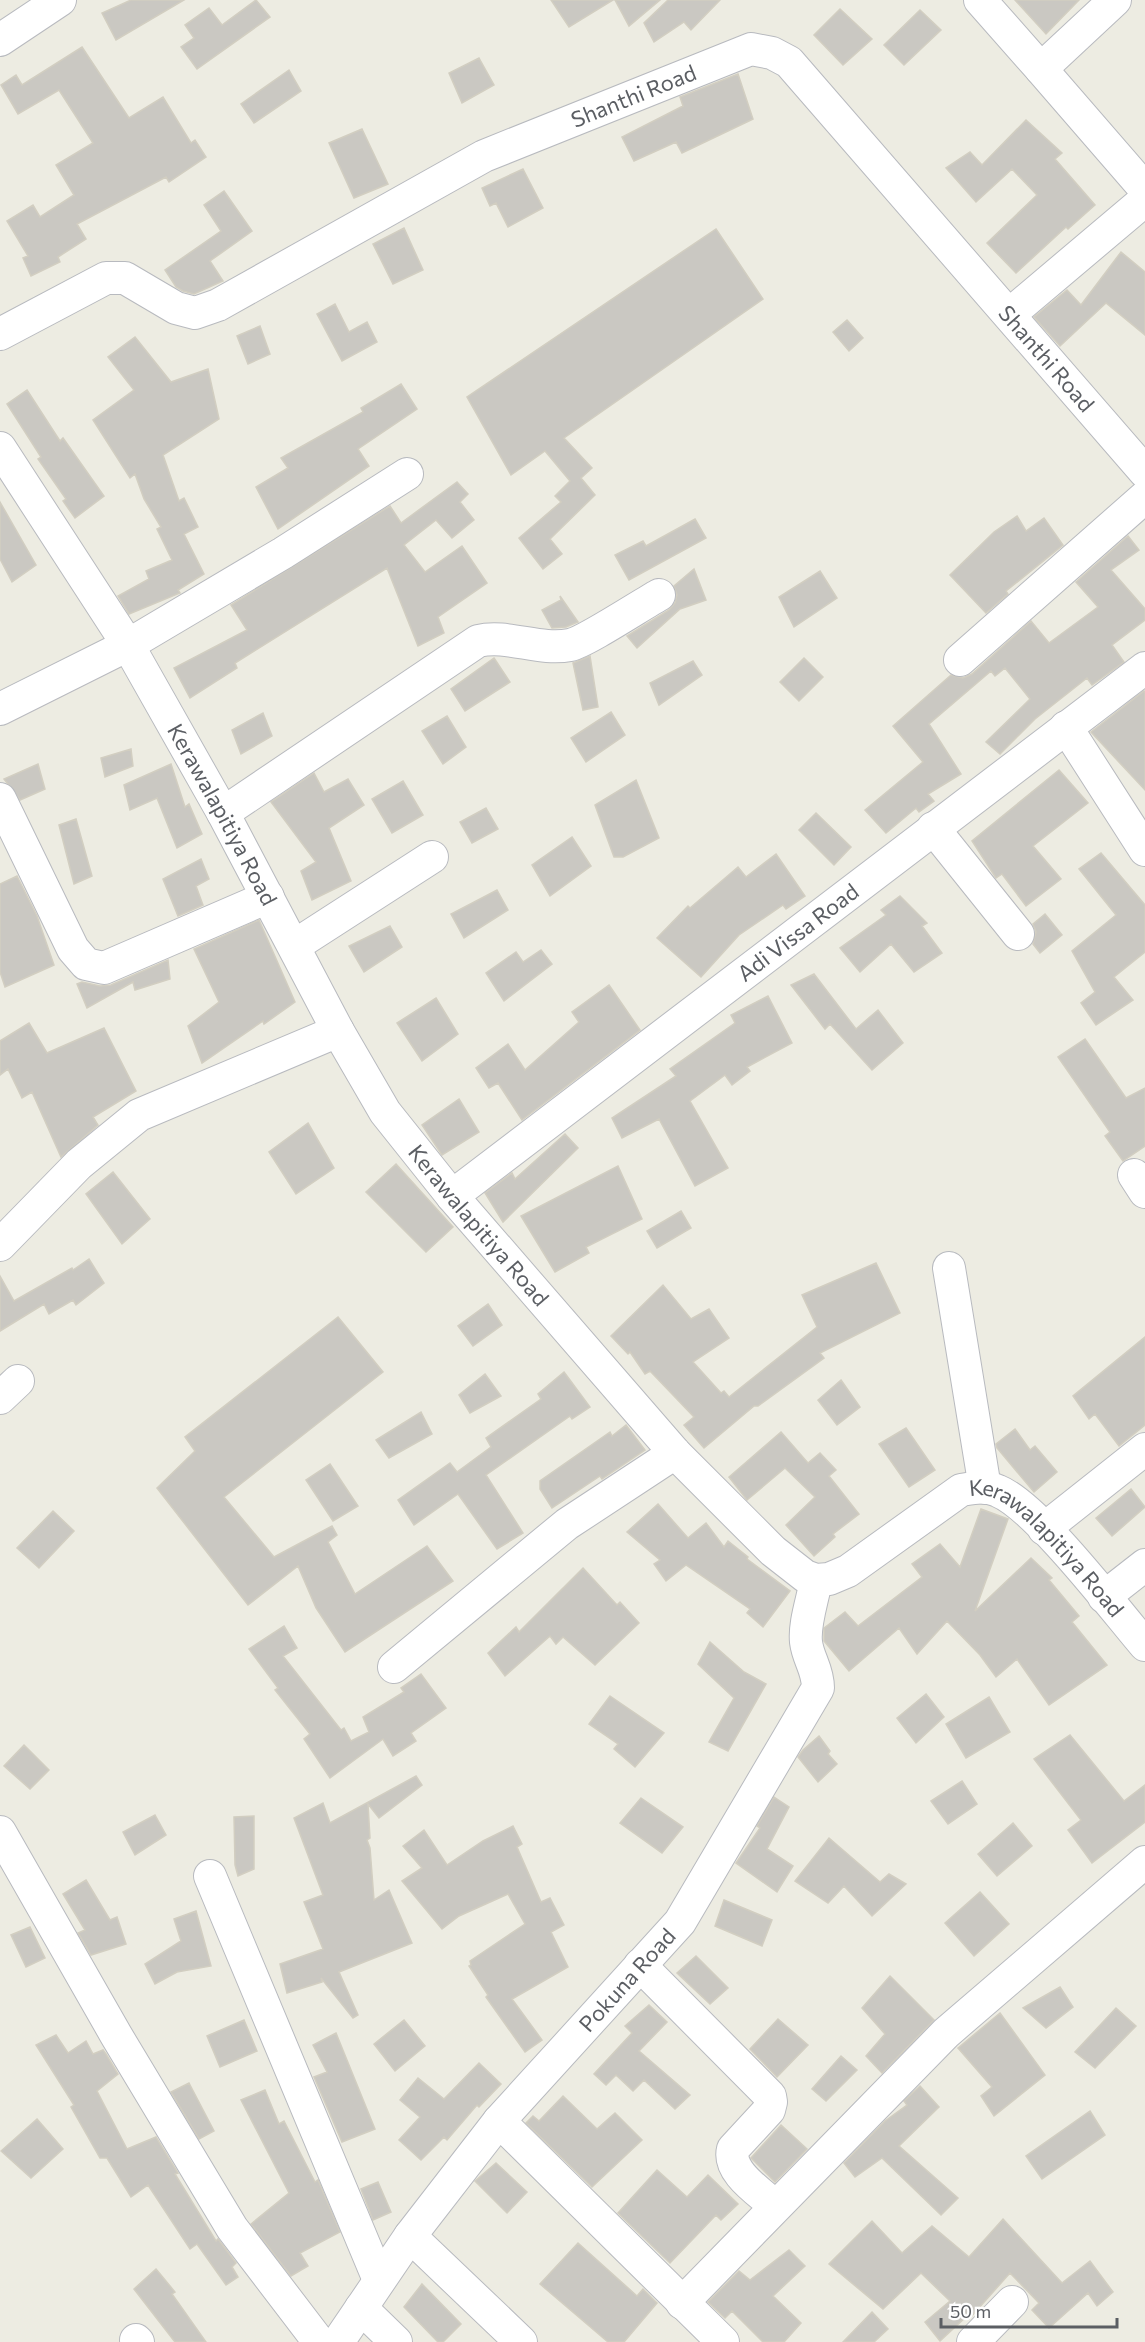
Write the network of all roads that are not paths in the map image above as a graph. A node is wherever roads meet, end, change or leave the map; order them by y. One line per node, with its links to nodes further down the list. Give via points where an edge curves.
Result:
1 (60, 0): 4 (street)
2 (981, 0): 5 (street)
3 (1115, 0): 5 (street)
4 (0, 40)
5 (1041, 69): 6 (street)
6 (1145, 189)
7 (1139, 216): 8 (street)
8 (1010, 315): 9 (street, Shanthi Road, via 789,62 772,53 751,50 484,156 218,305 195,314 176,308 125,278 106,278); 11 (street, Shanthi Road)
9 (0, 334)
10 (0, 448): 15 (street, Kerawalapitiya Road)
11 (1145, 472)
12 (407, 474): 15 (street)
13 (1145, 497): 16 (street)
14 (659, 595): 21 (street, via 572,645 549,646 493,637 478,641)
15 (128, 645): 18 (street); 21 (street, Kerawalapitiya Road)
16 (960, 660)
17 (1145, 668): 19 (street, Adi Vissa Road)
18 (0, 709)
19 (1066, 727): 22 (street, Adi Vissa Road); 23 (street)
20 (0, 799): 25 (street, via 73,949 86,964 104,968)
21 (223, 813): 25 (street, Kerawalapitiya Road)
22 (933, 828): 26 (street); 29 (street, Adi Vissa Road)
23 (1145, 850)
24 (432, 857): 27 (street)
25 (268, 897): 27 (street, Kerawalapitiya Road)
26 (1018, 934)
27 (294, 946): 28 (street, Kerawalapitiya Road)
28 (338, 1031): 29 (street, Kerawalapitiya Road, via 385,1112); 30 (street, via 139,1115 79,1164)
29 (452, 1196): 33 (street, Kerawalapitiya Road)
30 (0, 1245)
31 (949, 1268): 34 (street)
32 (1145, 1449): 35 (street)
33 (675, 1453): 37 (street, Kerawalapitiya Road, via 773,1551); 40 (street, via 567,1524)
34 (985, 1488): 35 (street, Kerawalapitiya Road, via 1004,1494); 37 (street, Kerawalapitiya Road, via 961,1490 848,1571)
35 (1044, 1529): 38 (street, Kerawalapitiya Road)
36 (1145, 1565): 38 (street)
37 (816, 1580): 44 (street, Pokuna Road, via 806,1639 818,1672 818,1688 680,1922)
38 (1104, 1597): 39 (street, Kerawalapitiya Road)
39 (1145, 1645)
40 (394, 1667)
41 (0, 1832): 52 (street, via 232,2228)
42 (1145, 1862): 46 (street, via 946,2033)
43 (210, 1876): 48 (street)
44 (640, 1965): 45 (street, Pokuna Road); 46 (street, via 770,2096 769,2110 733,2149 731,2157 734,2167)
45 (498, 2121): 47 (street, Pokuna Road); 50 (street)
46 (775, 2206): 50 (street)
47 (410, 2236): 48 (street, Pokuna Road); 55 (street)
48 (379, 2280): 51 (street, Pokuna Road)
49 (1012, 2302): 57 (street)
50 (682, 2303): 56 (street)
51 (361, 2308): 53 (street, Pokuna Road); 54 (street)
52 (319, 2342)
53 (338, 2342)
54 (396, 2342)
55 (520, 2342)
56 (723, 2342)
57 (973, 2342)

